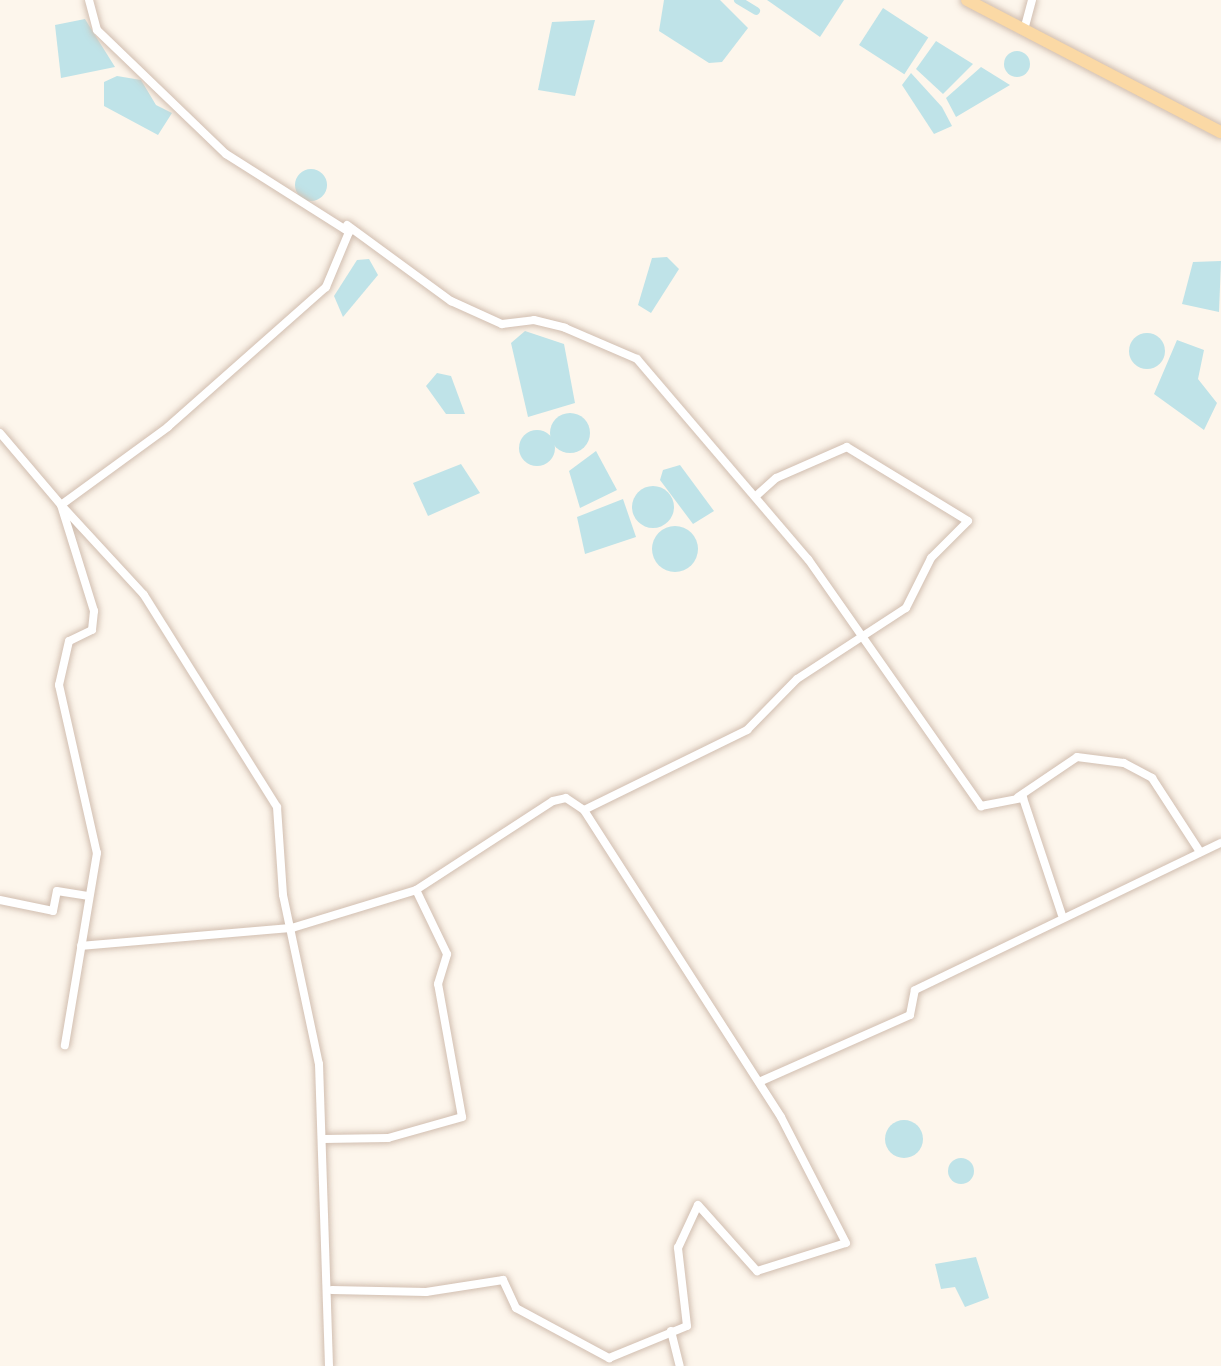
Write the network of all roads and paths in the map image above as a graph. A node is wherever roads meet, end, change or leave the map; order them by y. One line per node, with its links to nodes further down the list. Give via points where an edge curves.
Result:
1 (89, 0): 6 (street, via 97,30 226,154)
2 (967, 0): 4 (main road)
3 (1032, 0): 4 (street)
4 (1024, 32): 5 (main road)
5 (1221, 132)
6 (346, 224): 8 (street, via 451,301 502,324 534,320 565,328 638,359); 9 (street, via 344,255 326,287 168,427)
7 (0, 433): 9 (street)
8 (755, 497): 10 (street); 10 (street, via 814,458 848,447 968,521 931,557 906,608)
9 (61, 505): 16 (street, via 94,611 92,629 69,641 59,685 73,771 96,823); 19 (street, via 144,595 277,807)
10 (865, 639): 11 (street, via 982,806); 12 (street, via 797,679 746,730)
11 (1018, 797): 14 (street, via 1077,757 1124,763 1152,778); 18 (street)
12 (584, 810): 15 (street, via 566,798 553,801); 22 (street)
13 (1221, 843): 14 (street)
14 (1200, 852): 18 (street)
15 (416, 890): 19 (street); 23 (street, via 447,954 438,984 466,1111 388,1138)
16 (88, 896): 17 (street, via 57,891 53,911); 20 (street)
17 (0, 900)
18 (1062, 915): 22 (street, via 915,990 910,1015)
19 (292, 928): 20 (street); 23 (street, via 313,1011)
20 (81, 946): 21 (street)
21 (64, 1045)
22 (759, 1082): 25 (street, via 846,1243 757,1271 698,1205 678,1248 687,1326)
23 (324, 1138): 24 (street)
24 (332, 1290): 25 (street, via 426,1292 503,1280 516,1308 609,1358); 26 (street)
25 (671, 1331): 27 (street)
26 (329, 1366)
27 (680, 1366)

